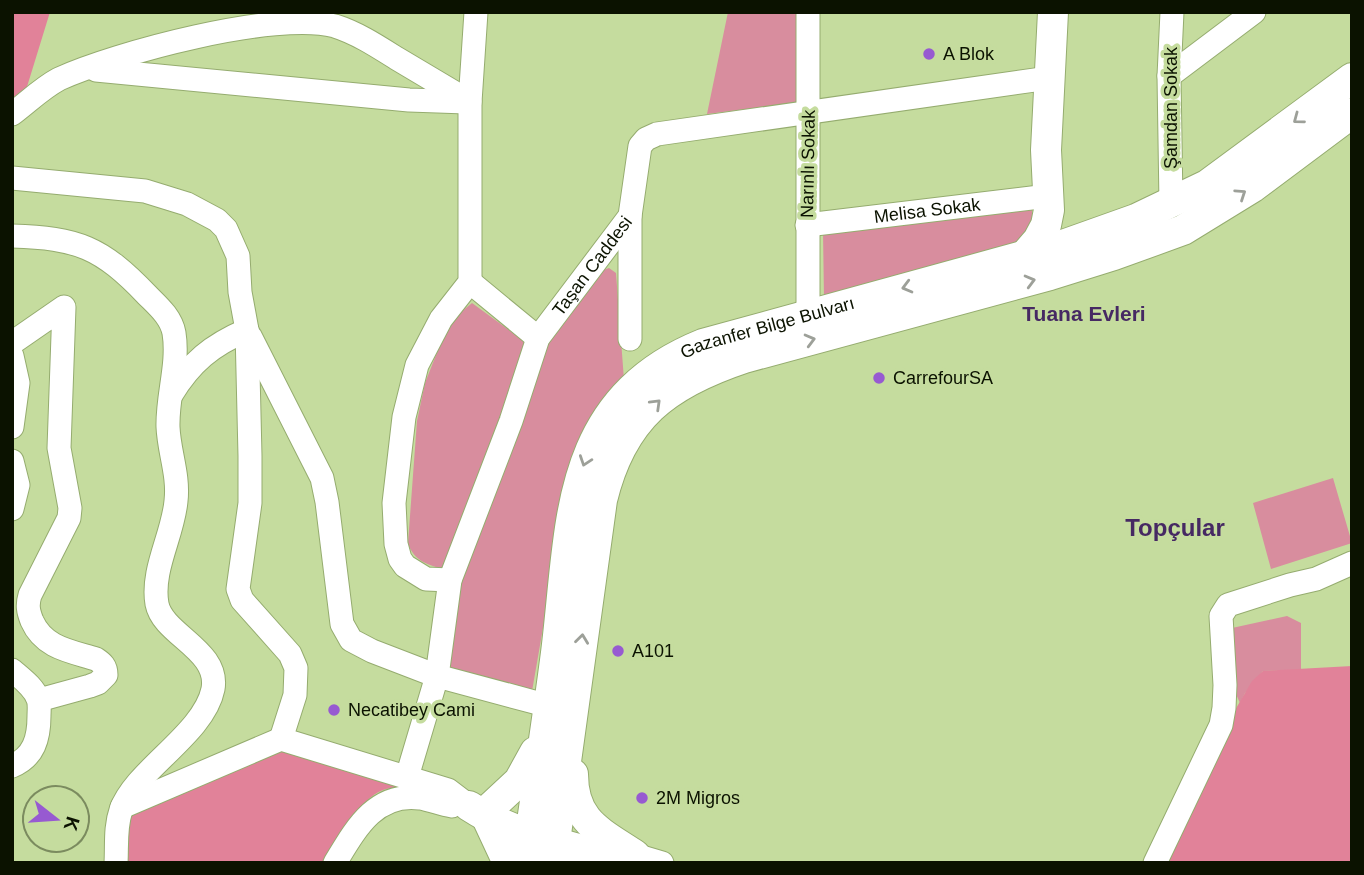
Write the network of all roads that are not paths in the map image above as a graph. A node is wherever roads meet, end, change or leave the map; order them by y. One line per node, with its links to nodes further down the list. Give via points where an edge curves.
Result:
1 (476, 12): 10 (street)
2 (808, 12): 11 (street, Narınlı Sokak)
3 (1053, 12): 8 (main road)
4 (1172, 12): 7 (street, Şamdan Sokak)
5 (1254, 12): 7 (street)
6 (86, 69): 10 (street); 10 (street, via 195,38 295,22 322,23 369,42); 13 (street, via 43,89)
7 (1170, 76): 16 (street, Şamdan Sokak)
8 (1049, 78): 11 (street, Taşan Caddesi); 15 (main road)
9 (1352, 78): 16 (main road, Gazanfer Bilge Bulvarı, one-way to 16, via 1241,162)
10 (470, 102): 22 (street)
11 (808, 112): 17 (street, Taşan Caddesi, via 646,139 640,146); 18 (street, Narınlı Sokak)
12 (1352, 113): 38 (main road, Gazanfer Bilge Bulvarı, one-way to 12, via 606,484 627,437 664,396 692,378 744,358 1050,275 1182,230 1253,187)
13 (12, 114)
14 (12, 178): 24 (street, via 145,191 187,204 217,220 238,256)
15 (1049, 203): 18 (street, Melisa Sokak); 20 (main road, via 1065,230); 21 (main road, via 1042,232)
16 (1171, 204): 20 (main road, Gazanfer Bilge Bulvarı)
17 (630, 216): 25 (street, Taşan Caddesi); 26 (street)
18 (807, 225): 23 (street, Narınlı Sokak)
19 (12, 236): 29 (street, via 87,246 105,256 152,299 173,330)
20 (1080, 240): 21 (main road, Gazanfer Bilge Bulvarı)
21 (1026, 254): 23 (main road, Gazanfer Bilge Bulvarı, one-way to 23)
22 (470, 282): 25 (street); 34 (street, via 441,319 416,365 404,417 394,503 396,544 405,566 426,579)
23 (808, 315): 38 (main road, Gazanfer Bilge Bulvarı, one-way to 38, via 678,355 629,391 602,425 588,454 572,512)
24 (247, 330): 29 (street, via 220,342 202,357); 36 (street, via 322,478 346,635 372,651); 39 (street, via 250,503 237,589 290,654 296,668 295,695)
25 (538, 338): 34 (street, Taşan Caddesi)
26 (630, 339)
27 (12, 343): 37 (street, via 64,307 59,448 71,508 27,605 41,637 96,659 106,669 98,683)
28 (12, 356): 30 (street, via 18,383)
29 (170, 398): 42 (street, via 168,426 177,500 157,577 157,604 209,667 212,691 191,727)
30 (12, 427)
31 (12, 461): 32 (street, via 18,485)
32 (12, 509)
33 (1352, 563): 50 (street, via 1316,579 1228,605 1221,616 1225,685 1221,725)
34 (450, 580): 36 (street, Taşan Caddesi)
35 (12, 670): 37 (street)
36 (437, 676): 38 (street); 41 (street, Taşan Caddesi)
37 (38, 700): 40 (street, via 35,747)
38 (556, 715): 43 (main road, via 519,782); 44 (main road, Gazanfer Bilge Bulvarı); 45 (main road, via 575,800)
39 (281, 739): 41 (street); 42 (street)
40 (12, 766)
41 (407, 777): 43 (street, via 448,790)
42 (122, 807): 47 (street)
43 (482, 811): 44 (main road); 48 (street, via 412,797 382,804 358,826); 49 (main road)
44 (542, 841): 45 (main road)
45 (599, 852): 46 (main road)
46 (649, 859)
47 (116, 863)
48 (335, 863)
49 (508, 863)
50 (1155, 863)

